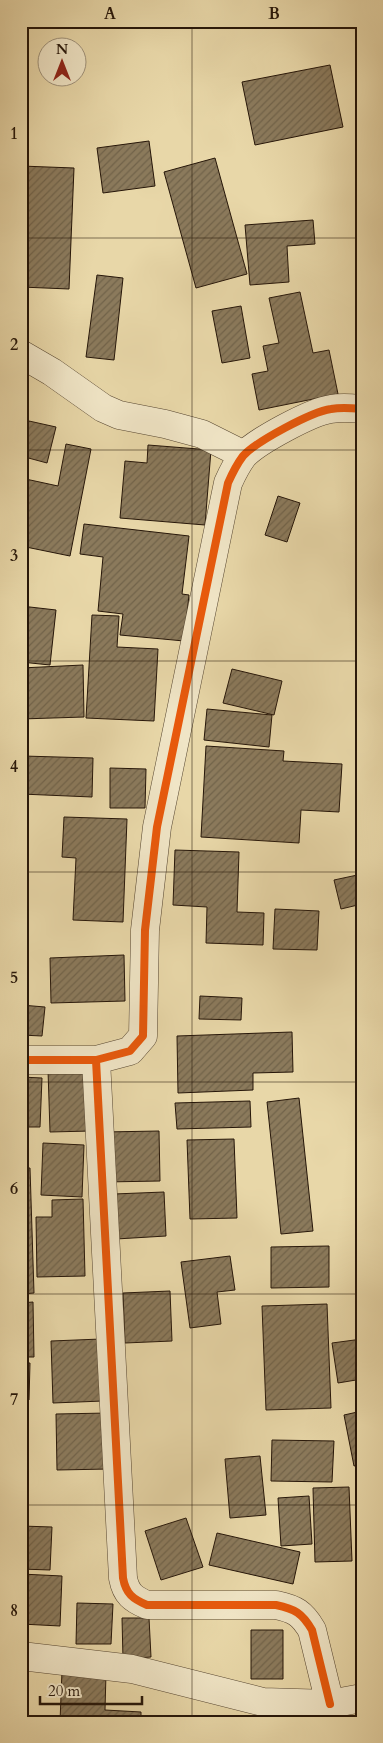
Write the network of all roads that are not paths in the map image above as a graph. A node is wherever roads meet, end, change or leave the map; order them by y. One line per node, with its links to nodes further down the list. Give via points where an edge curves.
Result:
1 (21, 354): 3 (street, via 111,412 202,434)
2 (362, 409): 3 (street, via 347,407 320,412 288,426)
3 (244, 455): 5 (street, via 228,483 157,827 145,930 143,1036 130,1051)
4 (21, 1060): 5 (street)
5 (96, 1060): 8 (street, via 125,1588 132,1599 147,1605 276,1605 294,1609 306,1619 312,1630)
6 (21, 1656): 8 (street, via 132,1669 263,1702)
7 (362, 1698): 8 (street)
8 (330, 1704)

